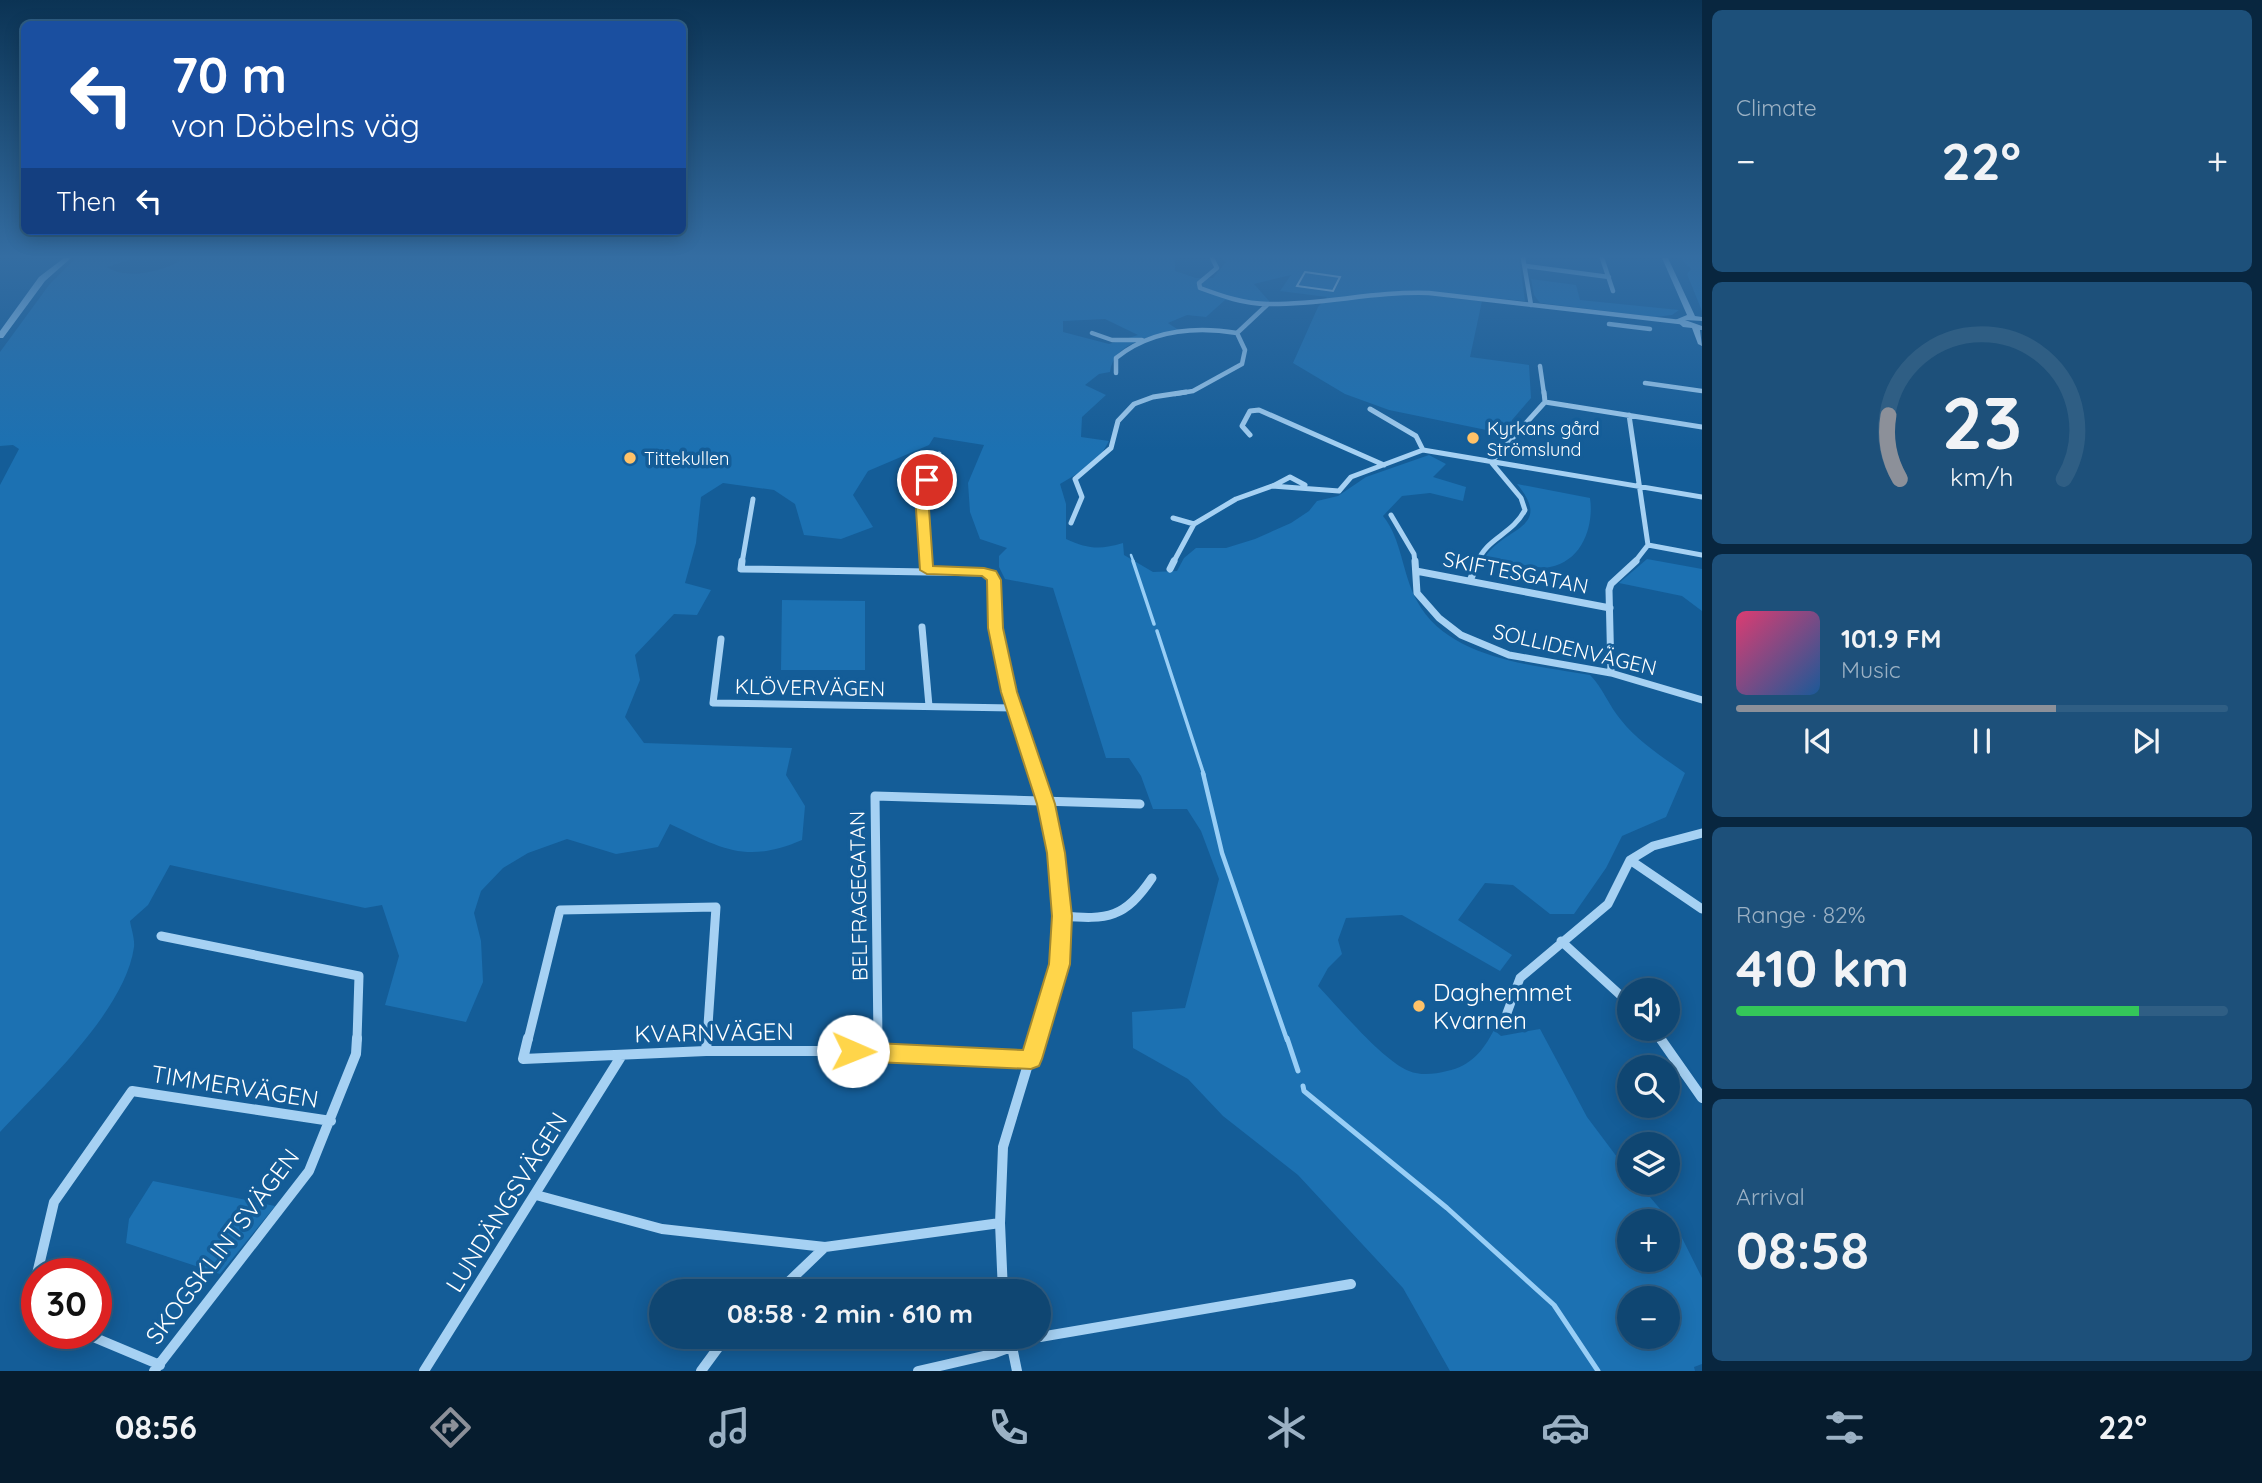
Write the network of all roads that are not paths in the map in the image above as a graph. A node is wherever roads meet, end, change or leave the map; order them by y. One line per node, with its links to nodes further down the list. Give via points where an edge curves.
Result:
1 (1249, 322): 7 (street)
2 (1608, 322): 5 (street, via 1609,326)
3 (1680, 322): 4 (street)
4 (1699, 327): 9 (street)
5 (1650, 329)
6 (1092, 333): 8 (street, via 1112,340)
7 (1237, 333): 8 (street, via 1206,329); 28 (street, via 1245,350 1242,364 1193,391 1153,397 1127,410 1118,421 1111,447 1075,479 1082,497)
8 (1148, 339): 11 (street, via 1116,358)
9 (1702, 344)
10 (1540, 366): 14 (street)
11 (1116, 373)
12 (1645, 383): 13 (street)
13 (1702, 391)
14 (1545, 402): 16 (street); 21 (street)
15 (1370, 409): 19 (street, via 1416,436)
16 (1629, 415): 17 (street); 23 (street)
17 (1702, 426)
18 (1250, 435): 22 (street, via 1242,426 1250,411 1259,410)
19 (1423, 450): 21 (street); 22 (street)
20 (939, 454): 33 (street, via 927,480 923,509)
21 (1491, 462): 23 (street); 35 (street, via 1521,498 1525,510 1518,524 1483,548)
22 (1384, 465): 29 (street, via 1348,479 1339,491 1272,486 1236,499)
23 (1640, 487): 24 (street); 30 (street)
24 (1702, 497)
25 (753, 499): 33 (street, via 741,569)
26 (1391, 515): 34 (street, SOLLIDENVÄGEN, via 1413,554)
27 (1173, 518): 29 (street)
28 (1071, 523)
29 (1194, 524): 32 (street)
30 (1648, 545): 31 (street); 36 (street, via 1611,583)
31 (1702, 555)
32 (1170, 569)
33 (927, 570): 42 (street, via 991,574 996,628)
34 (1416, 571): 35 (street, SKIFTESGATAN); 39 (street, SOLLIDENVÄGEN, via 1417,593 1427,606 1471,641 1509,655)
35 (1470, 581): 36 (street, SKIFTESGATAN)
36 (1609, 608): 39 (street)
37 (922, 627): 41 (street)
38 (721, 639): 41 (street, KLÖVERVÄGEN, via 713,703)
39 (1611, 673): 40 (street, SOLLIDENVÄGEN)
40 (1702, 700)
41 (929, 706): 42 (street, KLÖVERVÄGEN)
42 (1013, 708): 43 (street)
43 (1046, 804): 44 (street, BELFRAGEGATAN); 49 (street); 56 (street, BELFRAGEGATAN, via 875,796)
44 (1140, 804)
45 (1702, 834): 46 (street, via 1653,846)
46 (1630, 860): 48 (street); 51 (street, via 1608,904)
47 (1152, 878): 49 (street, via 1128,911 1117,918)
48 (1702, 909)
49 (1062, 916): 58 (street, via 1059,964)
50 (161, 936): 60 (street, SKOGSKLINTSVÄGEN, via 359,976 356,1054)
51 (1561, 941): 52 (street); 53 (street, via 1520,978)
52 (1617, 992)
53 (1507, 1013)
54 (1662, 1041): 59 (street)
55 (706, 1051): 56 (street, KVARNVÄGEN); 57 (street, KVARNVÄGEN); 57 (street, KVARNVÄGEN, via 716,907 560,910 523,1059)
56 (878, 1051): 58 (street, KVARNVÄGEN)
57 (622, 1055): 61 (street, LUNDÄNGSVÄGEN)
58 (1031, 1059): 62 (street, via 1003,1147)
59 (1702, 1098)
60 (331, 1121): 64 (street, TIMMERVÄGEN, via 132,1091 54,1202); 73 (street, SKOGSKLINTSVÄGEN, via 309,1171)
61 (536, 1195): 63 (street, via 662,1230); 74 (street, LUNDÄNGSVÄGEN)
62 (1000, 1223): 63 (street); 66 (street)
63 (825, 1247): 65 (street)
64 (41, 1258)
65 (794, 1279)
66 (1002, 1279)
67 (1351, 1284): 68 (street)
68 (1051, 1335)
69 (112, 1346): 73 (street)
70 (717, 1349): 75 (street)
71 (991, 1349): 76 (street)
72 (1012, 1349): 77 (street)
73 (157, 1368)
74 (424, 1371)
75 (701, 1371)
76 (918, 1371)
77 (1017, 1371)

